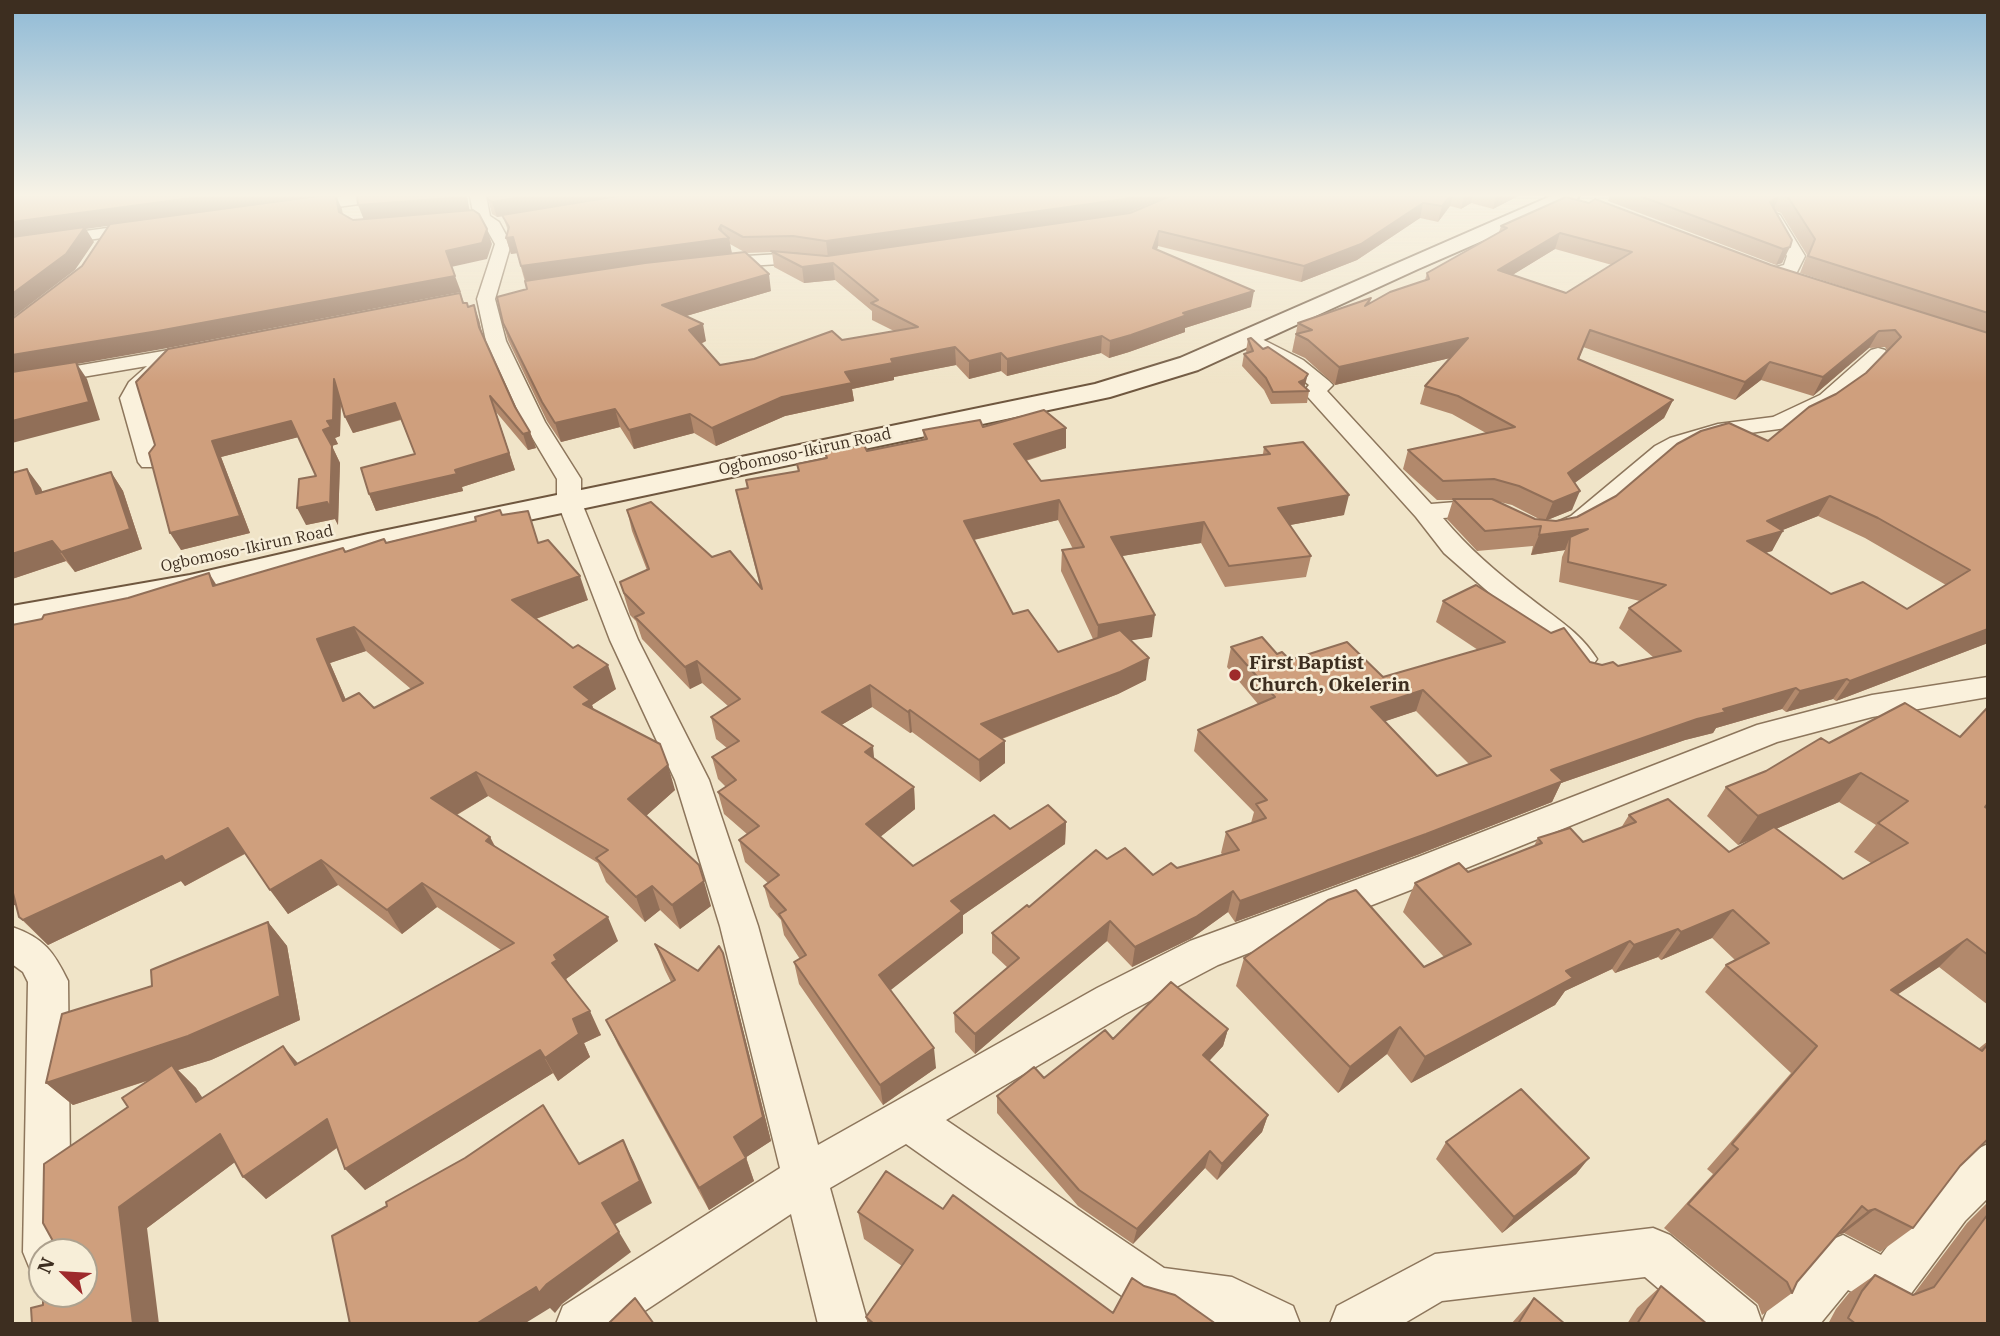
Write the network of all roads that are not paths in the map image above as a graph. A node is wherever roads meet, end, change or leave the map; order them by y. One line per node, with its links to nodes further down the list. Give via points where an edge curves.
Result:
1 (497, 258): 11 (street)
2 (792, 258): 7 (street)
3 (799, 258): 8 (street)
4 (1381, 258): 18 (main road, Ogbomoso-Ikirun Road, via 1127,364)
5 (1423, 258): 12 (main road, Ogbomoso-Ikirun Road)
6 (1794, 258): 9 (street, via 1791,268)
7 (699, 265)
8 (828, 265)
9 (1772, 274)
10 (512, 294): 11 (street)
11 (479, 300): 18 (street)
12 (1248, 338): 18 (main road, Ogbomoso-Ikirun Road, via 1189,364 1100,391); 19 (street, via 1302,367 1322,386 1315,391)
13 (219, 347): 15 (street)
14 (1878, 354): 21 (street, via 1828,400 1778,423 1718,431 1678,443 1580,521 1549,532)
15 (168, 357): 16 (street); 17 (street, via 131,398)
16 (12, 383)
17 (150, 462)
18 (569, 490): 22 (main road, Ogbomoso-Ikirun Road); 23 (main road, Ogbomoso-Ikirun Road, via 190,586); 29 (street, via 624,640 692,780 739,926)
19 (1425, 512): 20 (street, via 1481,507); 24 (street, via 1453,547 1572,644)
20 (1507, 517)
21 (1539, 530)
22 (12, 593)
23 (12, 618)
24 (1592, 673)
25 (1988, 687): 27 (street, via 1872,706 1768,733 1204,953)
26 (12, 943): 30 (street, via 37,960 48,981)
27 (907, 1119): 29 (street); 33 (street, via 1156,1291 1232,1301)
28 (1988, 1166): 36 (street, via 1949,1205 1886,1286 1843,1259)
29 (804, 1178): 31 (street); 32 (street)
30 (47, 1238)
31 (581, 1324)
32 (843, 1324)
33 (1275, 1324)
34 (1355, 1324): 35 (street, via 1434,1279 1653,1252)
35 (1738, 1324)
36 (1787, 1324)

